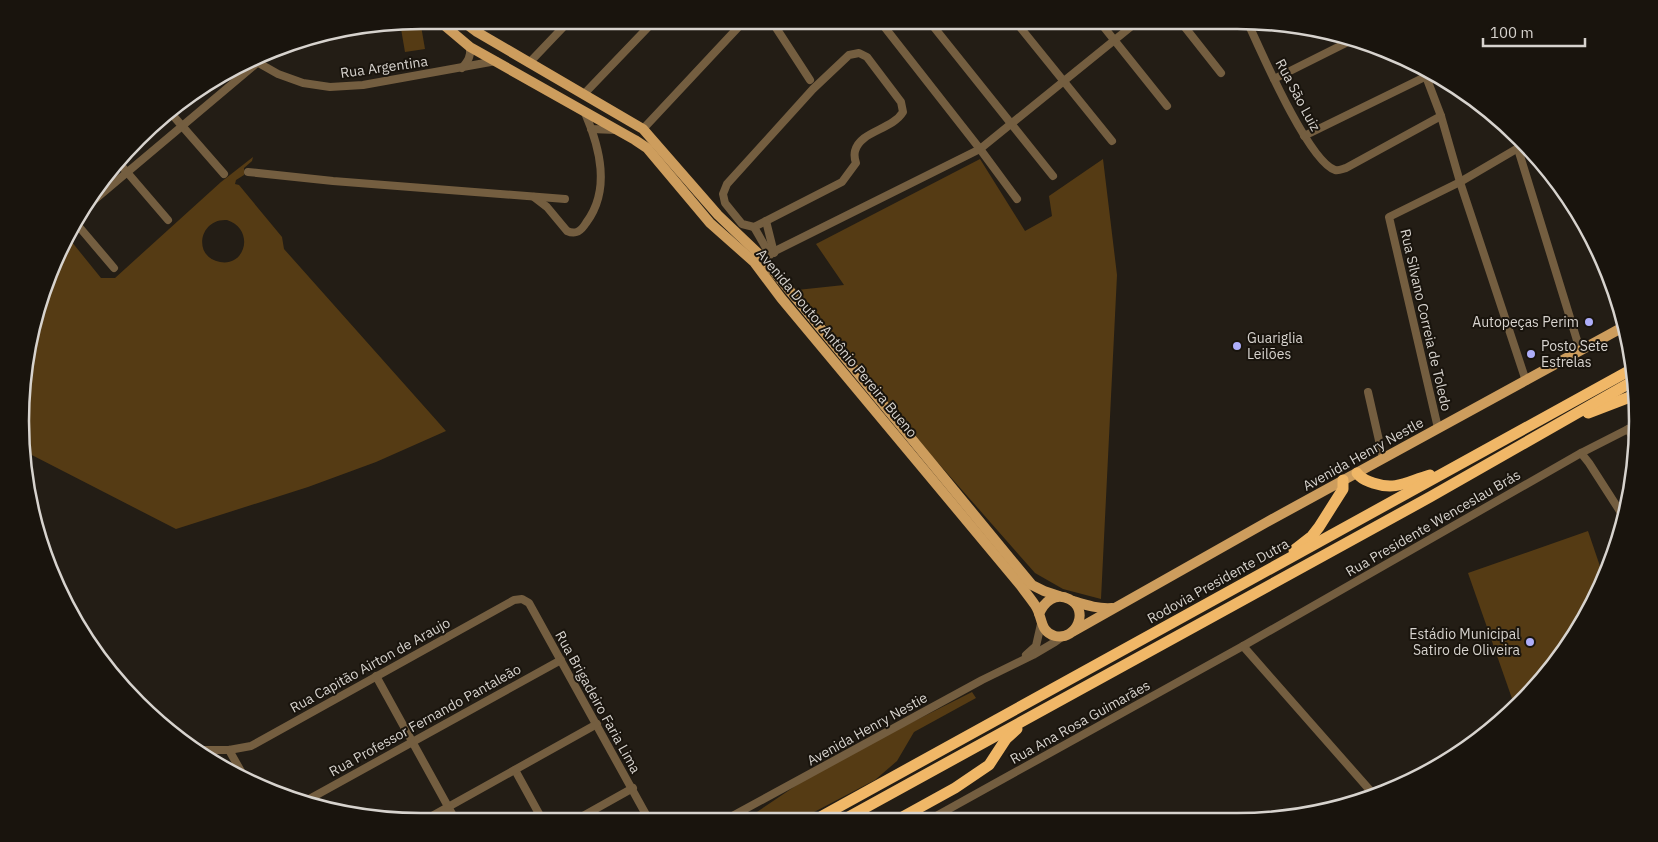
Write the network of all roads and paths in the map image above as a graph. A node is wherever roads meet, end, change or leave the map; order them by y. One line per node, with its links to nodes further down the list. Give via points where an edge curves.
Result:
1 (449, 29): 18 (main road, Avenida Doutor Antônio Pereira Bueno)
2 (473, 29): 15 (main road, Avenida Doutor Antônio Pereira Bueno)
3 (480, 29): 15 (street)
4 (561, 29): 20 (street)
5 (646, 29): 30 (street)
6 (737, 29): 38 (street)
7 (777, 29): 27 (street)
8 (886, 29): 42 (street)
9 (937, 29): 35 (street)
10 (1021, 29): 29 (street)
11 (1106, 29): 16 (street)
12 (1127, 29): 16 (street)
13 (1186, 29): 24 (street)
14 (1251, 30): 26 (street, Rua São Luiz)
15 (477, 32): 20 (main road, Avenida Doutor Antônio Pereira Bueno)
16 (1114, 39): 29 (street); 31 (street)
17 (1344, 44): 26 (street)
18 (470, 47): 19 (main road, Avenida Doutor Antônio Pereira Bueno); 22 (street, via 468,61)
19 (496, 61): 22 (street, Rua Argentina); 32 (main road, Avenida Doutor Antônio Pereira Bueno)
20 (529, 62): 30 (main road, Avenida Doutor Antônio Pereira Bueno)
21 (260, 64): 22 (street, Rua Argentina, via 304,83 330,87 364,85)
22 (462, 68)
23 (248, 69): 36 (street)
24 (1222, 73)
25 (1425, 77): 40 (street)
26 (1274, 79): 40 (street, Rua São Luiz)
27 (810, 80)
28 (1432, 80): 33 (street)
29 (1063, 81): 35 (street); 41 (street)
30 (584, 94): 32 (main road, via 587,106); 32 (main road, via 572,96); 38 (main road, Avenida Doutor Antônio Pereira Bueno)
31 (1167, 106)
32 (578, 109): 37 (street); 39 (main road, Avenida Doutor Antônio Pereira Bueno)
33 (1441, 116): 40 (street, Rua São Luiz, via 1338,171 1322,159); 49 (street)
34 (174, 117): 36 (street)
35 (1011, 123): 42 (street); 48 (street)
36 (182, 126): 45 (street); 47 (street)
37 (591, 129): 39 (street); 51 (street, via 601,168 600,198 582,229 576,233 567,231 547,207)
38 (643, 129): 39 (main road, via 632,134); 58 (main road, Avenida Doutor Antônio Pereira Bueno, via 711,208)
39 (618, 130): 58 (main road, Avenida Doutor Antônio Pereira Bueno, via 647,148 710,223)
40 (1304, 136)
41 (1112, 141)
42 (980, 149): 53 (street); 58 (street)
43 (1518, 149): 49 (street); 61 (street)
44 (122, 167): 45 (street)
45 (127, 172): 50 (street); 54 (street)
46 (248, 172): 51 (street)
47 (224, 174)
48 (1053, 176)
49 (1460, 182): 63 (street); 68 (street, Rua Silvano Correia de Toledo, via 1389,217)
50 (102, 193)
51 (534, 198): 52 (street)
52 (565, 199)
53 (1017, 199)
54 (168, 220)
55 (766, 221): 56 (street); 56 (street, via 842,182 856,163 855,152 862,140 898,120 903,112 901,102 866,56 849,55 813,89 728,184 723,194 725,203 742,224); 58 (street)
56 (754, 227): 58 (street)
57 (80, 228): 59 (street)
58 (765, 257): 77 (main road, Avenida Doutor Antônio Pereira Bueno, via 1032,585); 81 (main road, Avenida Doutor Antônio Pereira Bueno, via 781,298 1021,586 1036,606)
59 (114, 268)
60 (1619, 329): 61 (main road, Avenida Henry Nestle)
61 (1580, 350): 63 (main road, Avenida Henry Nestle)
62 (1626, 372): 72 (highway, Rodovia Presidente Dutra)
63 (1526, 380): 68 (main road, Avenida Henry Nestle)
64 (1627, 384): 67 (highway, Rodovia Presidente Dutra)
65 (1368, 392): 71 (street)
66 (1628, 398): 67 (highway)
67 (1558, 424): 88 (highway, Rodovia Presidente Dutra)
68 (1438, 428): 71 (main road, Avenida Henry Nestle)
69 (1628, 429): 70 (street, Rua Presidente Wenceslau Brás)
70 (1581, 453): 75 (street); 84 (street, Rua Presidente Wenceslau Brás)
71 (1383, 458): 73 (main road, Avenida Henry Nestle)
72 (1447, 472): 73 (highway, via 1394,486 1362,479); 76 (highway, Rodovia Presidente Dutra)
73 (1357, 473): 74 (main road, Avenida Henry Nestle)
74 (1343, 480): 76 (highway, via 1338,499 1312,536); 80 (main road, Avenida Henry Nestle)
75 (1619, 510)
76 (1267, 572): 105 (highway, Rodovia Presidente Dutra)
77 (1060, 596): 79 (main road); 81 (main road, via 1043,605)
78 (522, 599): 85 (street, Rua Brigadeiro Faria Lima, via 529,603); 87 (street, Rua Capitão Airton de Araujo, via 514,600)
79 (1073, 601): 80 (main road, via 1101,608); 82 (main road, via 1080,615)
80 (1115, 607): 82 (main road, Avenida Henry Nestle)
81 (1040, 619): 83 (main road, via 1046,631); 86 (street, via 1036,646)
82 (1074, 631): 83 (main road)
83 (1062, 637): 86 (street, Avenida Henry Nestie)
84 (1243, 646): 96 (street); 108 (street, Rua Ana Rosa Guimarães)
85 (561, 660): 89 (street, Rua Brigadeiro Faria Lima); 90 (street, Rua Professor Fernando Pantaleão)
86 (1021, 660): 104 (street, Avenida Henry Nestie)
87 (376, 676): 90 (street); 92 (street, Rua Capitão Airton de Araujo, via 251,746)
88 (1036, 714): 106 (highway, Rodovia Presidente Dutra); 107 (highway, via 1006,739 989,765)
89 (597, 724): 94 (street); 95 (street, Rua Brigadeiro Faria Lima)
90 (412, 742): 97 (street, Rua Professor Fernando Pantaleão); 98 (street)
91 (208, 750): 92 (street, Rua Capitão Airton de Araujo)
92 (230, 750): 93 (street)
93 (240, 769)
94 (514, 770): 98 (street); 101 (street)
95 (632, 788): 102 (street); 103 (street, Rua Brigadeiro Faria Lima)
96 (1369, 790)
97 (312, 798)
98 (449, 807): 99 (street); 100 (street)
99 (438, 813)
100 (452, 813)
101 (538, 813)
102 (588, 813)
103 (645, 813)
104 (738, 813)
105 (828, 813)
106 (856, 813)
107 (910, 813)
108 (942, 813)

